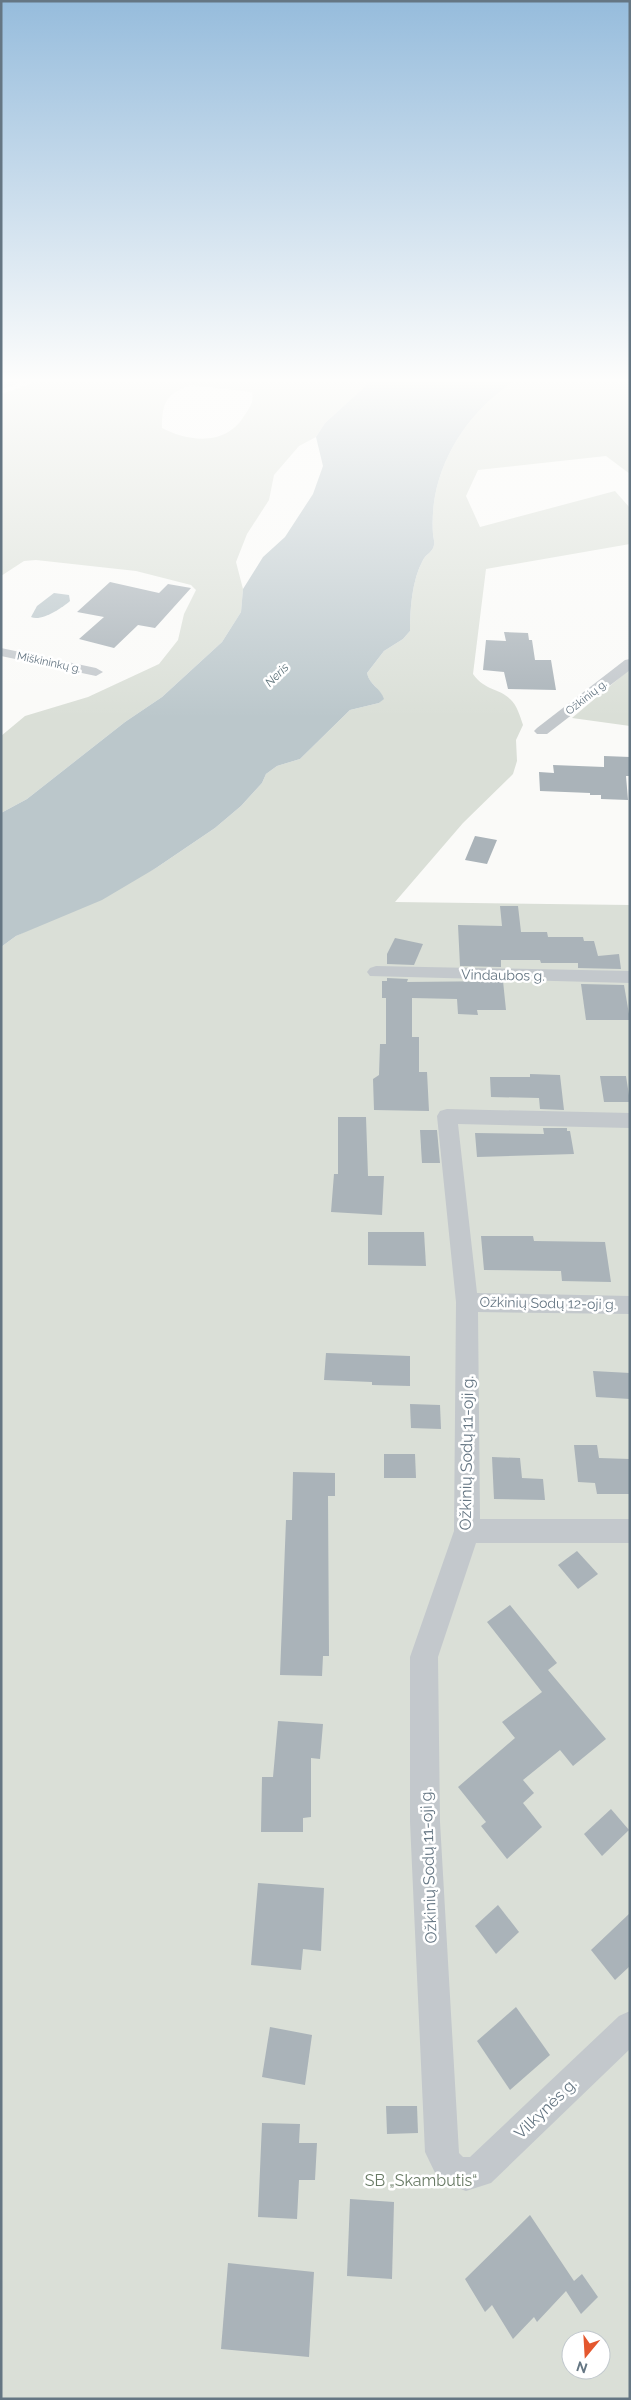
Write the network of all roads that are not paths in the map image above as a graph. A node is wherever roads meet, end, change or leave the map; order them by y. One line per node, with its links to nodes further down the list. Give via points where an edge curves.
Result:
1 (1, 652): 3 (street, Miškininkų g.)
2 (630, 663): 4 (street, Ožkinių g.)
3 (96, 672)
4 (542, 732)
5 (376, 972): 6 (street, Vindaubos g.)
6 (630, 977)
7 (630, 1121): 8 (street, Ožkinių Sodų 11-oji g., via 447,1116)
8 (467, 1302): 9 (street, Ožkinių Sodų 12-oji g.); 10 (street, Ožkinių Sodų 11-oji g.)
9 (630, 1305)
10 (467, 1531): 11 (street); 13 (street, Ožkinių Sodų 11-oji g., via 424,1657 425,1822 442,2152 446,2163)
11 (630, 1531)
12 (630, 2026): 13 (street, Vilkynės g., via 479,2171 468,2176)
13 (455, 2172)

